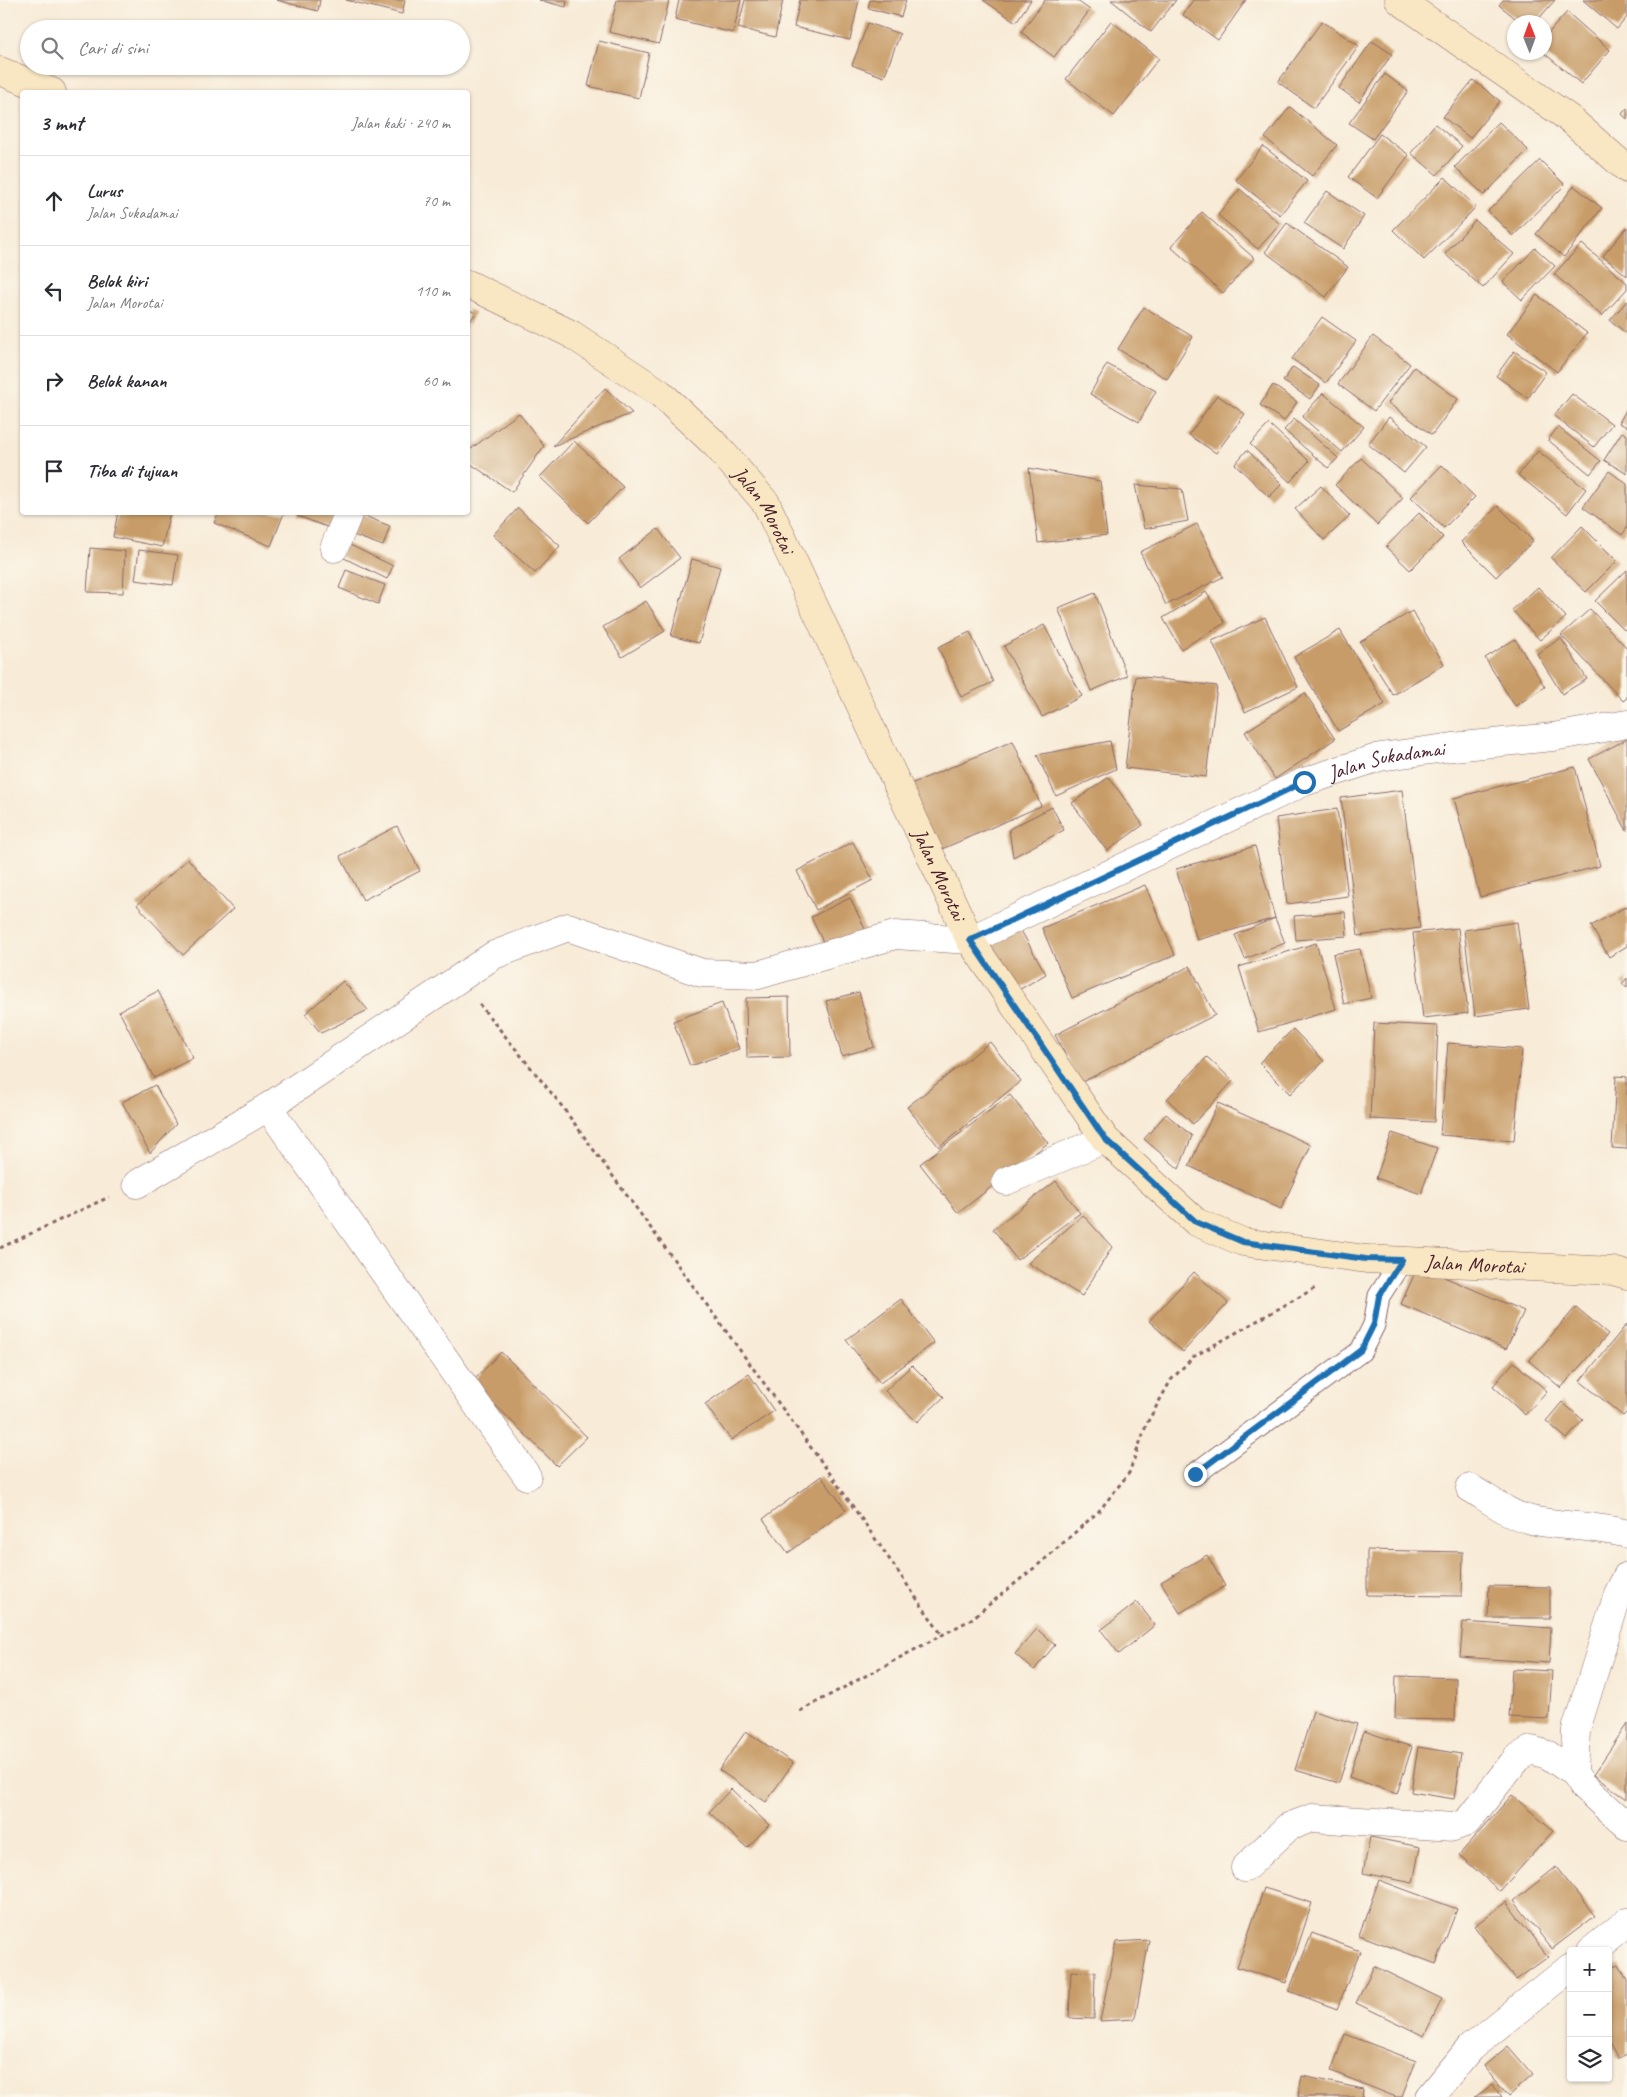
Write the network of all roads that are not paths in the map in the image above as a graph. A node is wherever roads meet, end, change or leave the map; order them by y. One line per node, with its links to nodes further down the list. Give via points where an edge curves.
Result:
1 (1399, 0): 4 (street, via 1570,119)
2 (0, 72): 3 (street)
3 (47, 90)
4 (1627, 169)
5 (470, 285): 9 (street, Jalan Morotai, via 571,334 660,393 716,445 766,503)
6 (348, 515): 7 (street)
7 (334, 548)
8 (1627, 724): 9 (street, Jalan Sukadamai, via 1553,737 1380,757 1304,782)
9 (970, 940): 10 (street, via 895,935 758,975 702,973 568,927 494,955); 11 (street, Jalan Morotai)
10 (268, 1107): 13 (street); 17 (street)
11 (1105, 1139): 12 (street); 14 (street, Jalan Morotai, via 1196,1222 1243,1242 1366,1259)
12 (1006, 1181)
13 (136, 1184)
14 (1402, 1260): 15 (street, Jalan Morotai, via 1613,1271); 16 (lane, via 1379,1296 1374,1324 1361,1350)
15 (1627, 1275)
16 (1195, 1474)
17 (527, 1476)
18 (1470, 1488): 19 (street, via 1530,1520)
19 (1627, 1534)
20 (1627, 1576): 21 (street, via 1618,1594 1576,1730)
21 (1574, 1773): 22 (street, via 1582,1785); 23 (street, via 1548,1755 1532,1750 1517,1758 1467,1822 1454,1827 1312,1818 1288,1828)
22 (1627, 1826)
23 (1245, 1868)
24 (1627, 1922): 25 (street)
25 (1596, 1947)
26 (1567, 1970): 27 (street, via 1470,2048)
27 (1430, 2097)

